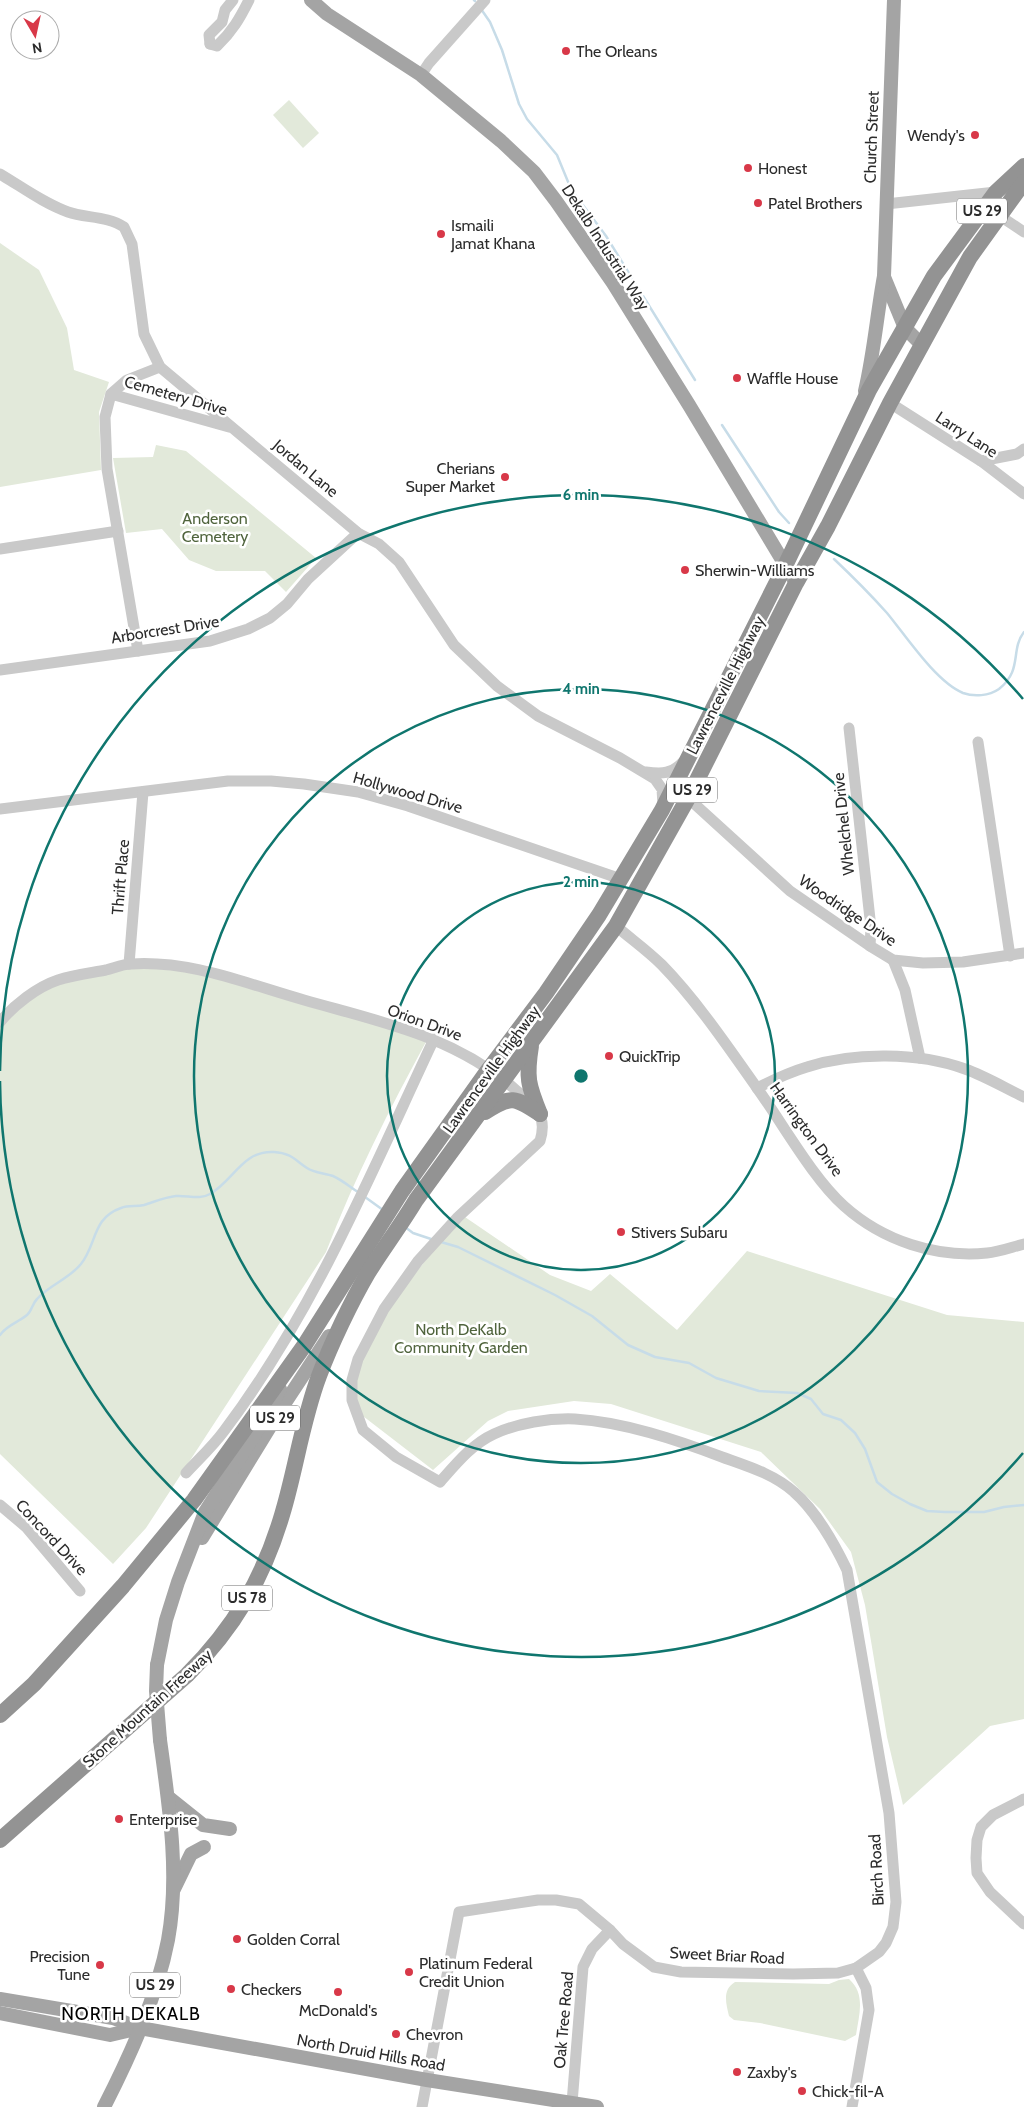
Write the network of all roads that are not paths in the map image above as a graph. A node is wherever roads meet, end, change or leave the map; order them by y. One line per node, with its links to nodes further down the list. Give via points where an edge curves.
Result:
1 (233, 0): 2 (street, via 225,10 222,22 209,35 210,44 217,46 229,35)
2 (248, 0)
3 (311, 0): 6 (main road, Dekalb Industrial Way, via 327,14)
4 (485, 0): 6 (street)
5 (894, 0): 11 (main road, Church Street)
6 (421, 74): 28 (main road, Dekalb Industrial Way, via 534,172 556,201 612,283)
7 (1024, 166): 10 (highway, US 29)
8 (0, 174): 17 (street, Jordan Lane, via 50,205 124,226 132,244 144,334)
9 (1024, 182): 12 (highway, US 29)
10 (996, 192): 11 (street); 15 (highway, US 29, via 934,276)
11 (886, 204): 14 (main road, Church Street)
12 (1000, 216): 13 (street); 16 (highway, US 29, via 970,257)
13 (1024, 232)
14 (884, 276): 15 (main road, Church Street); 20 (main road, Church Street)
15 (905, 328): 16 (main road, Church Street); 20 (highway, US 29)
16 (922, 345): 19 (highway, US 29)
17 (160, 367): 18 (street, via 127,380); 21 (street, Jordan Lane)
18 (111, 394): 21 (street, Cemetery Drive); 25 (street, via 105,417 105,450)
19 (890, 404): 23 (street, Larry Lane); 29 (highway, US 29)
20 (862, 407): 28 (highway, US 29)
21 (233, 428): 26 (street, Jordan Lane)
22 (1024, 448): 23 (street, via 1017,454)
23 (981, 461): 24 (street, Larry Lane)
24 (1024, 494)
25 (118, 532): 27 (street); 30 (street)
26 (358, 533): 30 (street, Arborcrest Drive, via 270,618 210,641); 35 (street, Jordan Lane, via 379,544 399,562 454,644 497,686 538,716)
27 (0, 549)
28 (785, 566): 29 (main road, Dekalb Industrial Way); 34 (highway, Lawrenceville Highway / US 29)
29 (796, 583): 37 (highway, Lawrenceville Highway / US 29)
30 (138, 651): 31 (street, Arborcrest Drive)
31 (0, 670)
32 (849, 728): 42 (street, Whelchel Drive, via 871,928)
33 (978, 742): 44 (street)
34 (689, 756): 35 (street, Jordan Lane, via 670,773); 39 (highway, Lawrenceville Highway / US 29)
35 (642, 771): 39 (street, Jordan Lane, via 660,784)
36 (143, 792): 38 (street, Hollywood Drive); 40 (street, Hollywood Drive, via 228,781 271,781 358,792); 46 (street, Thrift Place)
37 (688, 798): 41 (highway, Lawrenceville Highway / US 29); 42 (street, Woodridge Drive, via 790,891)
38 (0, 809)
39 (662, 810): 40 (highway, Lawrenceville Highway / US 29)
40 (621, 879): 51 (highway, Lawrenceville Highway / US 29, via 546,993)
41 (616, 926): 49 (highway, Lawrenceville Highway / US 29); 53 (street, Harrington Drive, via 662,965)
42 (870, 946): 45 (street, Woodridge Drive)
43 (1024, 953): 44 (street, Woodridge Drive)
44 (1010, 956): 45 (street, Woodridge Drive, via 963,962)
45 (894, 960): 50 (street, via 905,990)
46 (129, 964): 47 (street, Orion Drive, via 57,980 10,1010); 48 (street, Orion Drive, via 170,965 210,971)
47 (0, 1022)
48 (434, 1039): 51 (street, Orion Drive, via 462,1051); 60 (street, via 350,1222 284,1342 224,1432)
49 (532, 1043): 52 (highway, Lawrenceville Highway / US 29); 55 (highway, via 527,1072)
50 (920, 1058): 53 (street, via 855,1057 807,1067); 54 (street, via 965,1068)
51 (489, 1069): 52 (street, Orion Drive); 59 (highway, Lawrenceville Highway / US 29, via 402,1191)
52 (505, 1080): 55 (street, Orion Drive); 56 (highway, Lawrenceville Highway / US 29)
53 (758, 1088): 57 (street, Harrington Drive, via 816,1173 843,1205 868,1225 907,1244 943,1253 988,1253)
54 (1024, 1097)
55 (540, 1114): 56 (highway, via 521,1100 514,1099 499,1103); 73 (street, Birch Road, via 543,1126 537,1145 458,1217 418,1261 384,1309 358,1359 352,1380 352,1400 363,1430 396,1457 440,1482 465,1454 493,1434 550,1419 576,1419 610,1424 699,1447 746,1464 795,1492 839,1553 846,1570 888,1804 896,1902 894,1927 878,1952)
56 (479, 1115): 58 (highway, Lawrenceville Highway / US 29, via 416,1200)
57 (1024, 1244)
58 (368, 1274): 62 (main road, Lawrenceville Highway / US 29); 68 (highway, Stone Mountain Freeway / US 78, via 319,1376 269,1556 230,1628 187,1676)
59 (304, 1346): 62 (main road, Lawrenceville Highway / US 29, via 264,1420 205,1512); 64 (highway, via 194,1500 147,1558 34,1684)
60 (186, 1473)
61 (0, 1505): 63 (street, Concord Drive, via 26,1527)
62 (185, 1564): 65 (main road, Lawrenceville Highway / US 29, bridge, via 166,1620 157,1665 160,1740)
63 (80, 1591)
64 (0, 1715)
65 (168, 1797): 67 (main road, via 203,1825); 70 (main road, Lawrenceville Highway / US 29)
66 (1024, 1799): 71 (street, via 981,1827 976,1858 978,1873 990,1892)
67 (230, 1829)
68 (0, 1840)
69 (204, 1847): 70 (main road, via 191,1854)
70 (173, 1892): 76 (main road, Lawrenceville Highway / US 29, via 168,1940)
71 (1024, 1924)
72 (610, 1930): 73 (street, Sweet Briar Road, via 622,1944 654,1967 681,1972 811,1974 838,1973); 77 (street, via 579,1904 556,1900 459,1912); 78 (street, Oak Tree Road, via 592,1949 582,1967)
73 (856, 1968): 82 (street, via 866,1988 869,2010)
74 (0, 2000): 76 (main road, North Druid Hills Road, via 113,2018)
75 (0, 2013): 76 (main road, North Druid Hills Road, via 110,2035)
76 (140, 2028): 77 (main road, North Druid Hills Road); 79 (main road, Lawrenceville Highway / US 29)
77 (427, 2080): 78 (main road, North Druid Hills Road); 80 (street)
78 (572, 2103): 81 (main road, North Druid Hills Road)
79 (104, 2107)
80 (422, 2107)
81 (597, 2107)
82 (852, 2107)

